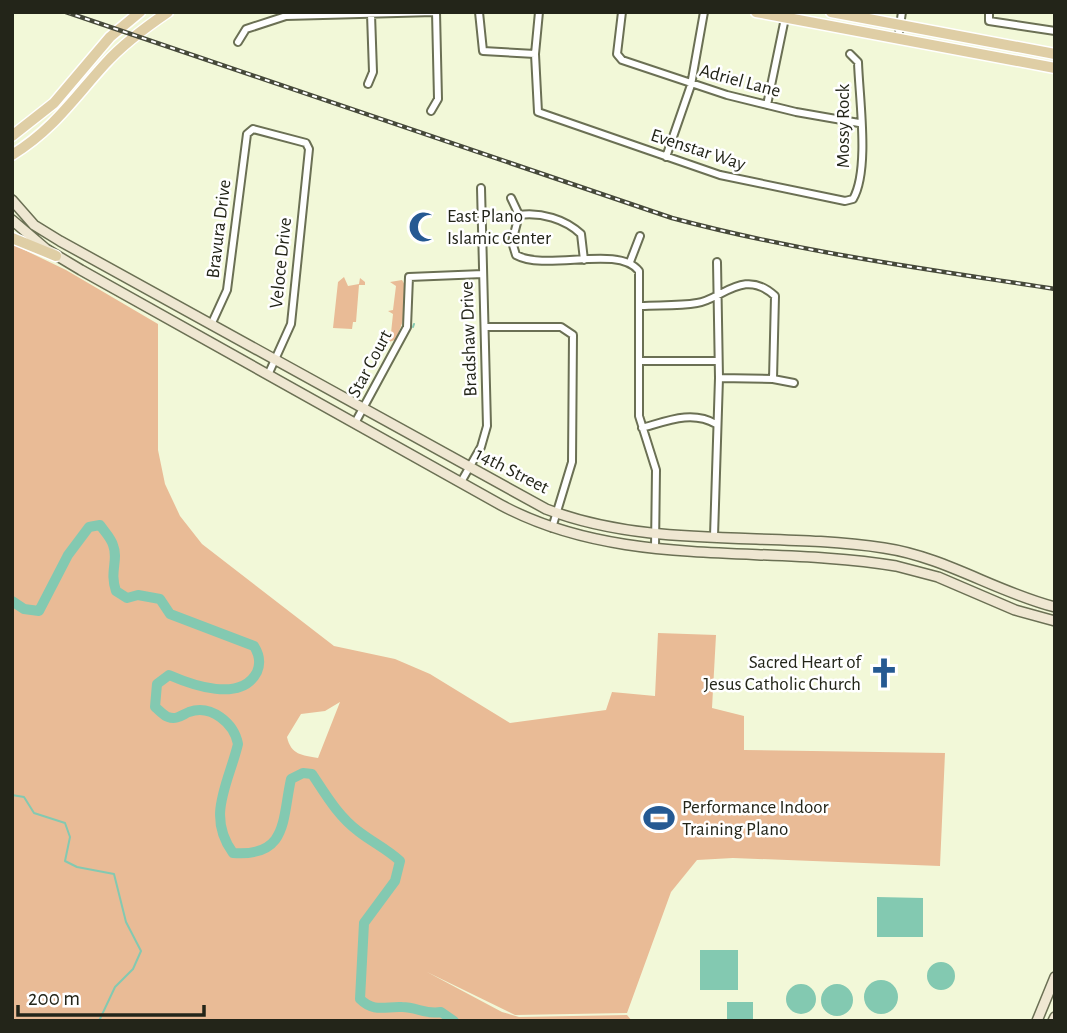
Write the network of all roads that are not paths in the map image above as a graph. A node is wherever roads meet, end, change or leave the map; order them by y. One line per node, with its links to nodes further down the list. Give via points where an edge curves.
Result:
1 (140, 12): 27 (main road, via 110,37)
2 (168, 12): 29 (main road, via 106,63)
3 (435, 12): 13 (street); 30 (street, via 438,99)
4 (479, 12): 20 (street, via 483,51)
5 (539, 12): 20 (street)
6 (622, 12): 26 (street, Adriel Lane, via 617,54 622,60)
7 (704, 12): 26 (street)
8 (756, 12): 14 (main road)
9 (831, 12): 15 (main road)
10 (902, 12): 15 (street)
11 (989, 12): 16 (street, via 989,21)
12 (286, 14): 13 (street); 18 (street, via 246,29)
13 (371, 14): 25 (street, via 373,72)
14 (785, 18): 17 (main road); 28 (street)
15 (901, 26): 17 (street); 19 (main road)
16 (1055, 31)
17 (898, 39): 23 (main road)
18 (238, 42)
19 (1001, 44): 22 (main road); 23 (main road)
20 (535, 54): 35 (street, Evenstar Way, via 538,112)
21 (850, 54): 31 (street, Mossy Rock, via 858,62)
22 (1055, 54)
23 (998, 58): 24 (main road)
24 (1055, 68)
25 (368, 84)
26 (691, 85): 28 (street, Adriel Lane); 35 (street)
27 (54, 103): 29 (main road); 33 (main road)
28 (767, 105): 31 (street, Adriel Lane)
29 (67, 111): 34 (main road)
30 (431, 111)
31 (859, 123): 38 (street, Mossy Rock, via 860,168)
32 (247, 134): 53 (street, Bravura Drive, via 227,290); 55 (street, Veloce Drive, via 261,129 306,143 309,149 291,324)
33 (12, 136)
34 (14, 155)
35 (666, 157): 38 (street, Evenstar Way, via 755,184 821,198)
36 (481, 188): 48 (street, Bradshaw Drive)
37 (511, 198): 40 (street)
38 (853, 199)
39 (12, 200): 49 (main road, 14th Street, via 44,232)
40 (519, 215): 45 (street, via 546,216 574,227 581,234); 45 (street, via 512,242 516,255 530,260)
41 (12, 220): 44 (main road, 14th Street)
42 (640, 236): 46 (street)
43 (12, 238): 44 (main road)
44 (56, 256): 51 (main road, 14th Street)
45 (584, 260): 46 (street)
46 (630, 262): 52 (street, via 639,271)
47 (717, 262): 50 (street)
48 (483, 274): 54 (street, Bradshaw Drive); 62 (street, Star Court, via 409,277 407,327)
49 (149, 291): 51 (main road); 53 (main road, 14th Street)
50 (717, 294): 52 (street, via 701,303); 57 (street); 60 (street, via 741,286 763,288 775,296)
51 (142, 304): 58 (main road, 14th Street)
52 (641, 306): 56 (street)
53 (211, 325): 55 (main road, 14th Street)
54 (485, 327): 66 (street, Bradshaw Drive, via 487,426); 68 (street, via 561,327 573,335 572,462)
55 (275, 361): 58 (street, Veloce Drive); 62 (main road, 14th Street)
56 (640, 361): 57 (street); 65 (street)
57 (716, 361): 59 (street)
58 (268, 374): 63 (main road, 14th Street)
59 (719, 378): 60 (street); 64 (street)
60 (773, 379): 61 (street)
61 (794, 383)
62 (364, 410): 63 (street, Star Court); 66 (main road, 14th Street)
63 (355, 423): 67 (main road, 14th Street)
64 (716, 424): 65 (street, via 704,417 678,417); 71 (street)
65 (642, 428): 70 (street, via 656,470)
66 (468, 469): 67 (street, Bradshaw Drive); 68 (main road, 14th Street)
67 (461, 482): 69 (main road, 14th Street)
68 (556, 513): 69 (street); 70 (main road, 14th Street)
69 (552, 528): 74 (main road, 14th Street, via 605,542)
70 (656, 532): 71 (main road, 14th Street); 74 (street)
71 (714, 536): 72 (main road, 14th Street)
72 (786, 540): 73 (main road, 14th Street); 75 (main road)
73 (862, 545): 76 (main road); 77 (main road, 14th Street, via 915,555)
74 (655, 548): 75 (main road, 14th Street)
75 (784, 556): 76 (main road, 14th Street)
76 (860, 561): 78 (main road, 14th Street, via 912,569)
77 (970, 574): 78 (main road); 79 (main road, 14th Street)
78 (964, 587): 80 (main road, 14th Street)
79 (1055, 607)
80 (1055, 621)
81 (1055, 977): 82 (main road)
82 (1041, 1010): 83 (street); 84 (main road)
83 (1054, 1018)
84 (1037, 1021)

